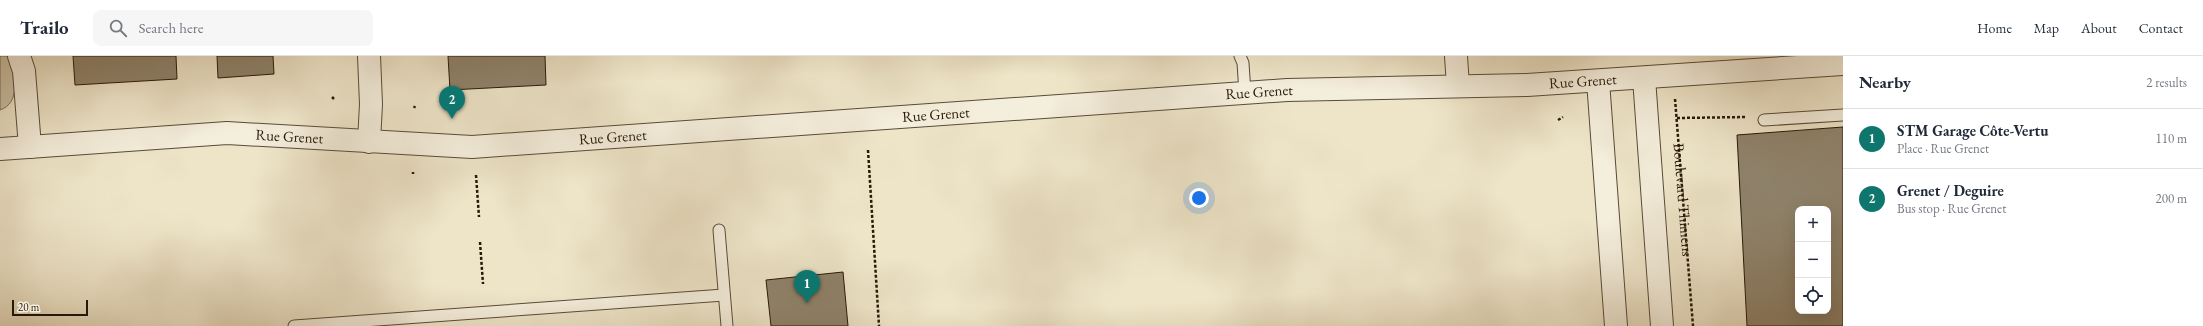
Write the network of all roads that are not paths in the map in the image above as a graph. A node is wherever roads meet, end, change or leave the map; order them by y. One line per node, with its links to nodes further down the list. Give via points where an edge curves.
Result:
1 (19, 56): 13 (street, via 24,71)
2 (369, 56): 12 (street)
3 (1240, 56): 9 (lane, via 1243,63)
4 (1456, 56): 8 (street)
5 (1843, 64): 6 (street, Rue Grenet)
6 (1644, 78): 7 (street, Rue Grenet); 20 (street, Boulevard Thimens)
7 (1598, 81): 8 (street, Rue Grenet); 19 (street)
8 (1458, 86): 9 (street, Rue Grenet, via 1320,88)
9 (1245, 93): 12 (street, Rue Grenet, via 515,145 442,147)
10 (1843, 115): 11 (lane)
11 (1764, 120)
12 (369, 142): 13 (street, Rue Grenet, via 227,133)
13 (30, 147): 14 (street, Rue Grenet)
14 (0, 149)
15 (719, 230): 16 (lane)
16 (724, 295): 17 (lane); 18 (lane)
17 (294, 326)
18 (727, 326)
19 (1616, 326)
20 (1662, 326)

